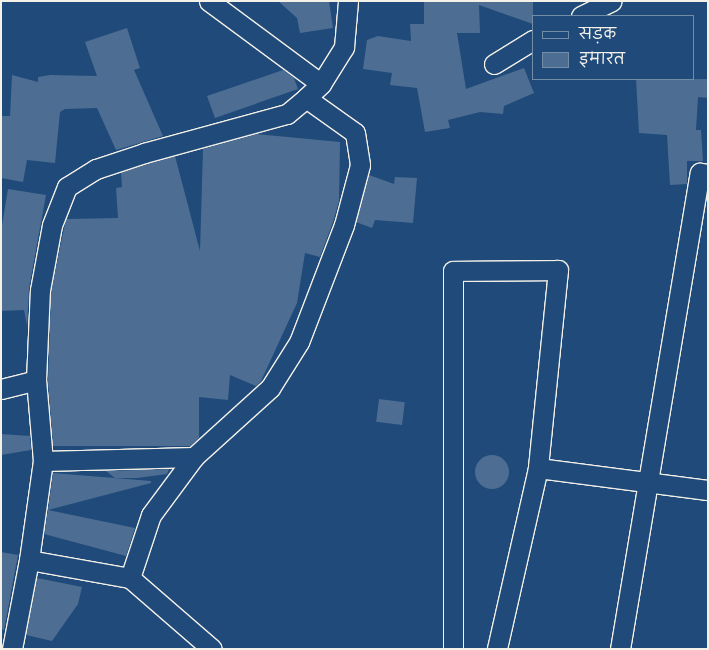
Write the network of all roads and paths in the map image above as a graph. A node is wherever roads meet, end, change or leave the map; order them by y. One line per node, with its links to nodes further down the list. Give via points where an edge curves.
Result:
1 (210, 1): 7 (street)
2 (348, 1): 7 (street, via 344,47)
3 (612, 1): 4 (street)
4 (583, 15)
5 (532, 41): 6 (street)
6 (494, 64)
7 (325, 80): 8 (street)
8 (306, 98): 10 (street, via 287,114 144,153 96,169 67,187 52,225 40,290); 12 (street, via 356,133 360,166 344,225 299,342 270,388)
9 (708, 174): 15 (street, via 700,173)
10 (36, 380): 11 (street); 13 (street)
11 (1, 389)
12 (194, 457): 13 (street); 18 (street, via 151,515)
13 (43, 461): 17 (street)
14 (538, 468): 15 (street); 21 (street, via 558,270 454,272); 22 (street)
15 (648, 482): 16 (street); 23 (street)
16 (708, 490)
17 (29, 560): 18 (street); 19 (street)
18 (130, 578): 20 (street)
19 (12, 649)
20 (212, 649)
21 (453, 649)
22 (497, 649)
23 (620, 649)

